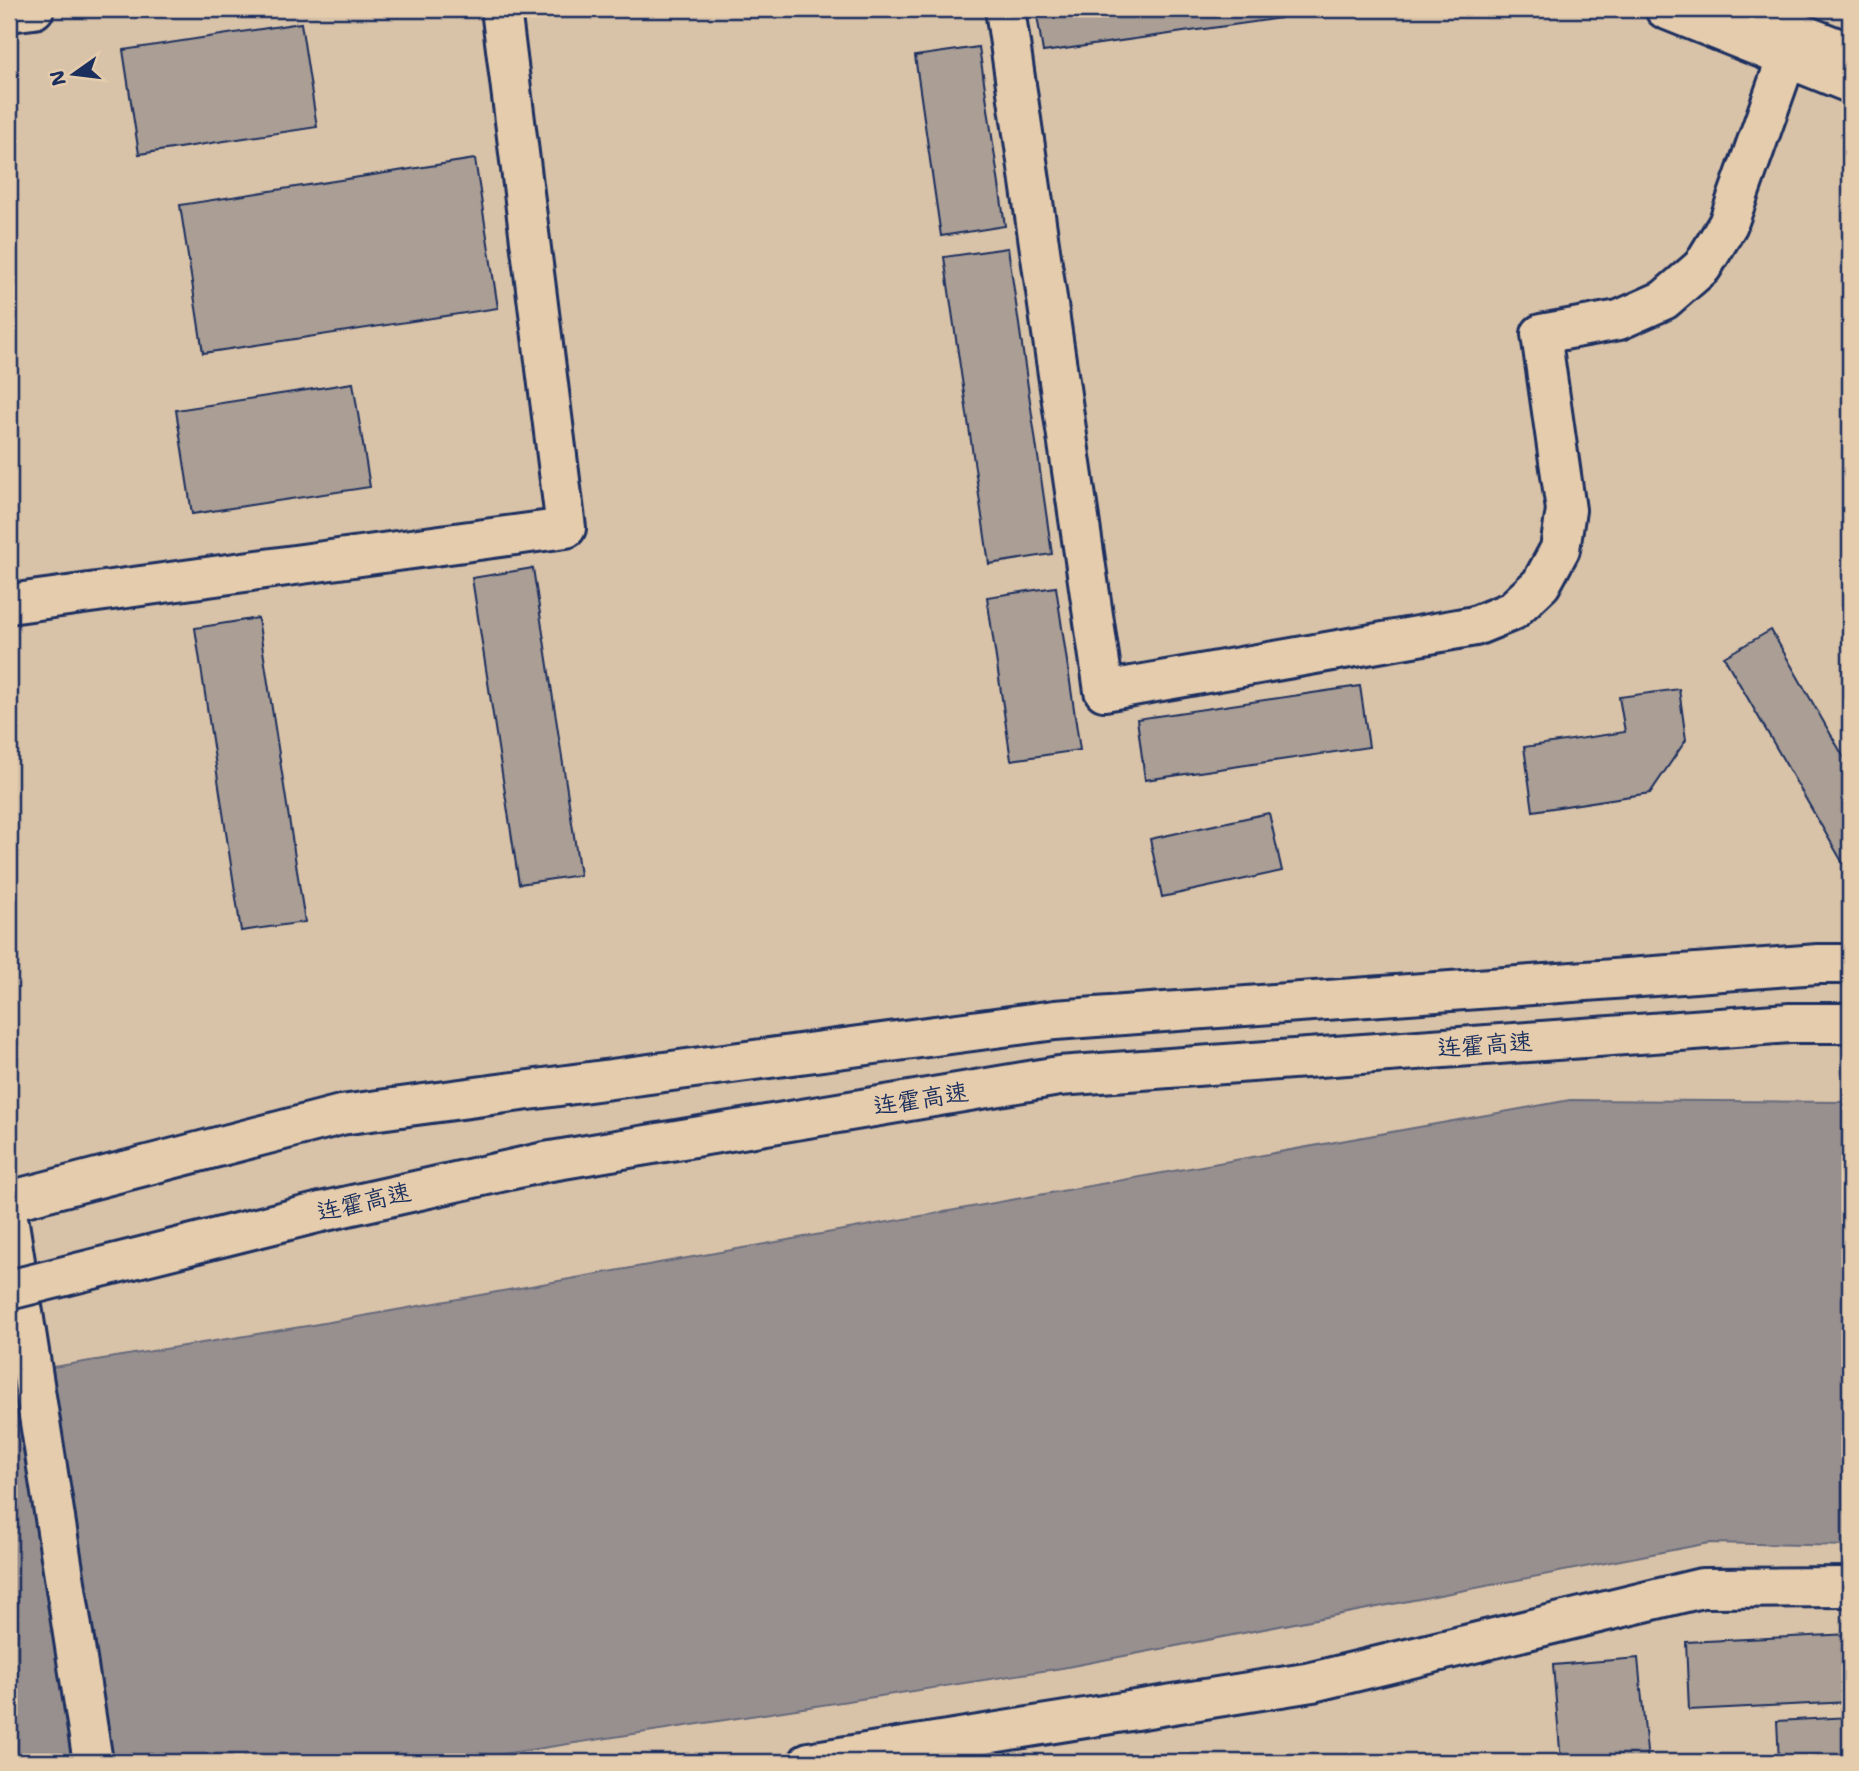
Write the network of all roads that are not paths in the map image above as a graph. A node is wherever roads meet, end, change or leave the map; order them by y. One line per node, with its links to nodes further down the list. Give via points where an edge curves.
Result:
1 (34, 9): 6 (main road)
2 (501, 9): 10 (main road, via 566,528)
3 (1005, 9): 8 (main road, via 1104,691 1475,626 1512,611 1541,584 1560,549 1566,510 1541,334 1619,320 1664,300 1702,267 1728,224)
4 (1665, 9): 8 (main road)
5 (1738, 9): 7 (main road)
6 (9, 12)
7 (1850, 54)
8 (1787, 57): 9 (main road)
9 (1850, 83)
10 (9, 604)
11 (1850, 964): 13 (main road, via 1055,1020 341,1115)
12 (1850, 1023): 15 (main road, 连霍高速, bridge, via 1790,1023 1059,1076 545,1162)
13 (9, 1201)
14 (11, 1236): 17 (main road)
15 (9, 1290)
16 (1850, 1587): 18 (main road, via 1702,1588 1312,1682)
17 (93, 1762)
18 (808, 1762)

